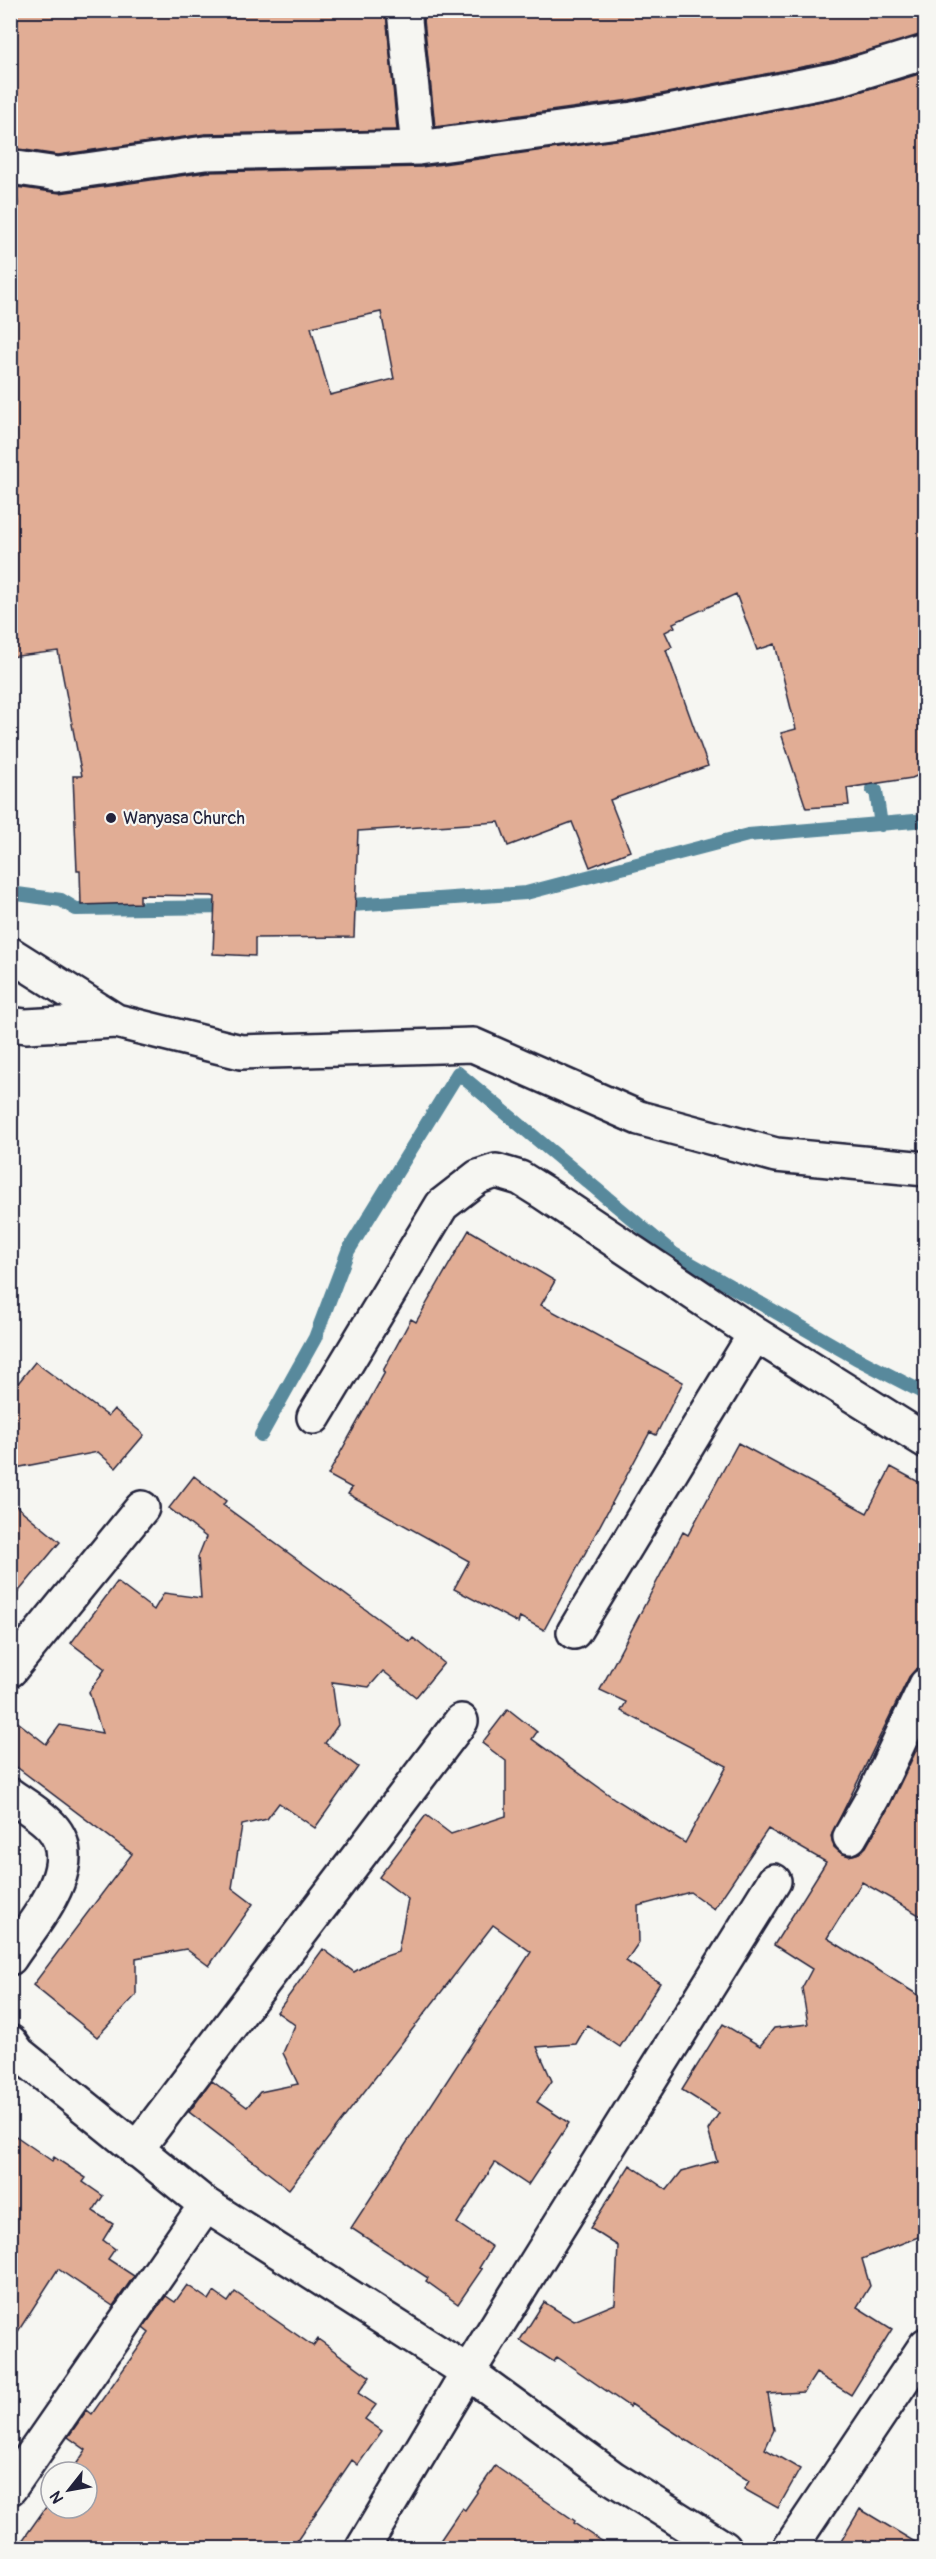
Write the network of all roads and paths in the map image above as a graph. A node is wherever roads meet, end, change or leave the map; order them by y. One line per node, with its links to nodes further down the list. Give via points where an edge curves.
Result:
1 (404, 10): 3 (street)
2 (926, 52): 3 (street, via 838,79 633,119)
3 (418, 148): 4 (street, via 206,153 58,174)
4 (10, 167)
5 (10, 954): 6 (street)
6 (116, 1021): 7 (street, via 26,1026); 8 (street, via 241,1052 473,1046 639,1118 764,1152)
7 (10, 1023)
8 (926, 1168)
9 (755, 1334): 10 (street, via 544,1193 520,1178 496,1171 478,1177 442,1205); 11 (street); 13 (street)
10 (314, 1417)
11 (926, 1441)
12 (142, 1508): 14 (street)
13 (574, 1632)
14 (10, 1670)
15 (926, 1685): 18 (street)
16 (461, 1721): 22 (street)
17 (10, 1795): 20 (street, via 53,1828 64,1855 58,1883)
18 (850, 1837)
19 (774, 1881): 25 (street)
20 (10, 1958)
21 (10, 2042): 22 (street, via 18,2054)
22 (136, 2150): 23 (street)
23 (206, 2205): 25 (street); 26 (street)
24 (926, 2345): 29 (street)
25 (468, 2372): 27 (street); 28 (street, via 613,2478)
26 (10, 2488)
27 (363, 2548)
28 (724, 2548)
29 (790, 2548)

